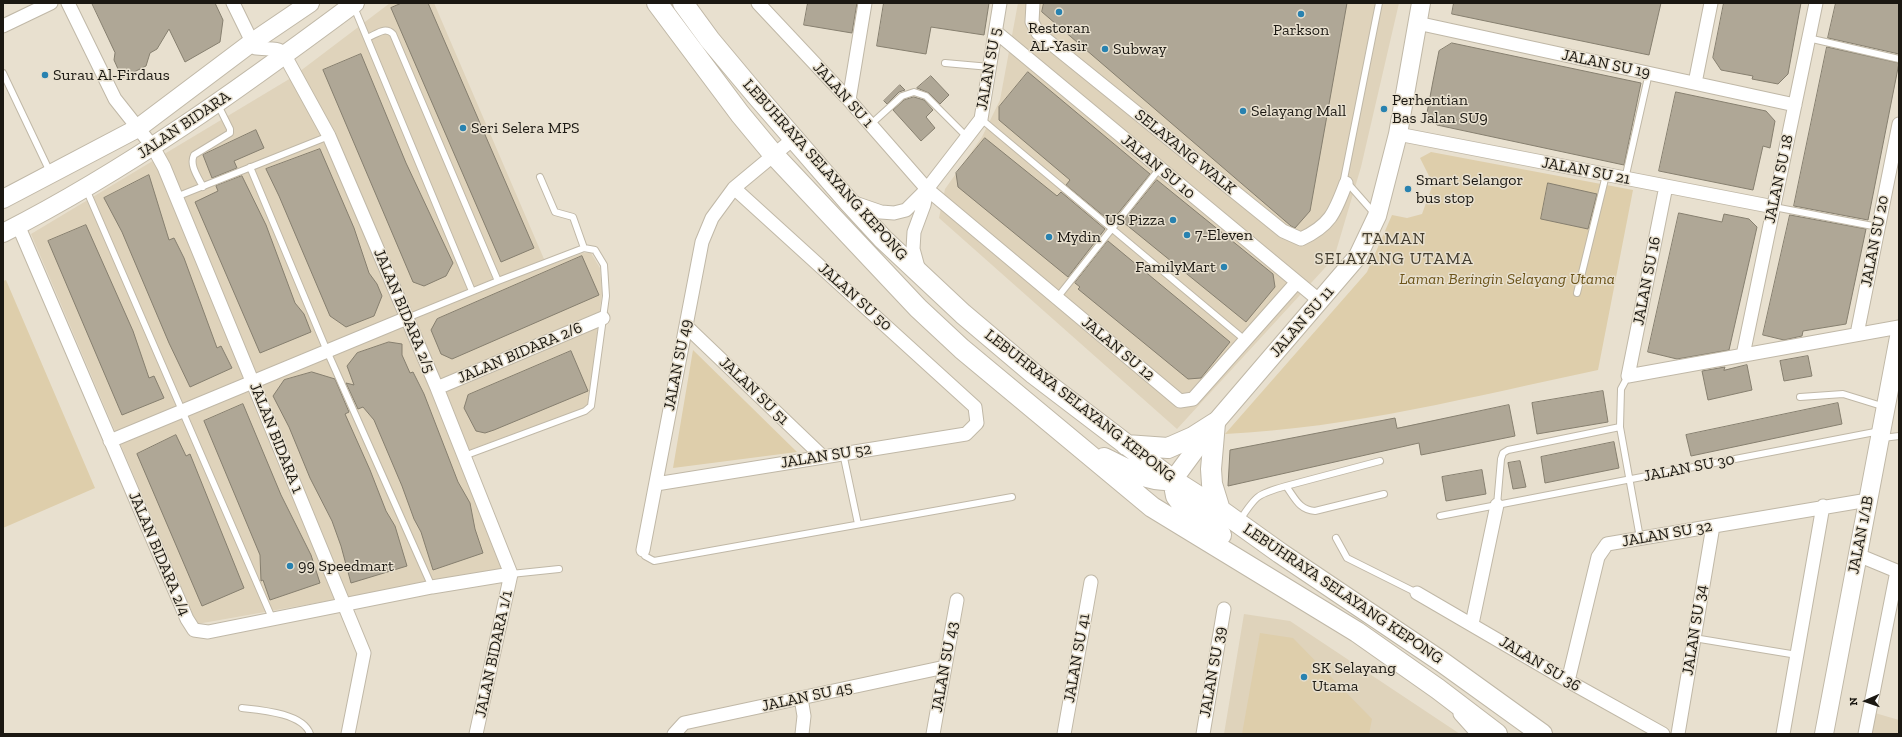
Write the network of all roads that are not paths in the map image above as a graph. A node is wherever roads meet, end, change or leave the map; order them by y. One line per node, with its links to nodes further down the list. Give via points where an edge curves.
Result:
1 (51, 3): 17 (street)
2 (68, 3): 35 (street, JALAN BIDARA 1, via 115,99)
3 (233, 3): 21 (street)
4 (310, 3): 21 (street, JALAN BIDARA)
5 (657, 3): 41 (main road, LEBUHRAYA SELAYANG KEPONG)
6 (683, 3): 39 (main road, LEBUHRAYA SELAYANG KEPONG, via 710,40)
7 (758, 3): 29 (street, JALAN SU 1)
8 (866, 3): 29 (street)
9 (1000, 3): 18 (street, JALAN SU 5)
10 (1032, 3): 48 (street, SELAYANG WALK, via 1032,22 1038,32 1282,231 1301,239 1316,232 1335,214)
11 (1379, 3): 48 (lane, via 1344,173)
12 (1421, 3): 16 (street, JALAN SU 11)
13 (1710, 3): 28 (street)
14 (1816, 3): 20 (street, JALAN SU 18)
15 (354, 4): 19 (lane); 22 (street, JALAN BIDARA)
16 (1417, 23): 27 (street, JALAN SU 19); 36 (street, JALAN SU 11)
17 (3, 26)
18 (996, 32): 25 (street, JALAN SU 5); 43 (street, JALAN SU 10)
19 (367, 38): 64 (lane, via 384,30 394,34); 66 (lane)
20 (1808, 38): 23 (lane); 31 (street, JALAN SU 18)
21 (251, 43): 22 (street, via 255,48 281,50); 35 (street, JALAN BIDARA)
22 (284, 54): 30 (street, JALAN BIDARA); 37 (street, JALAN BIDARA 2/5)
23 (1899, 59)
24 (945, 62): 25 (lane)
25 (990, 67): 32 (street, JALAN SU 5)
26 (3, 73): 44 (lane)
27 (1649, 73): 28 (street, JALAN SU 19); 47 (lane)
28 (1695, 83): 31 (street, JALAN SU 19)
29 (849, 100): 34 (street, JALAN SU 1)
30 (217, 103): 40 (street, JALAN BIDARA); 50 (lane, via 230,133 194,155 192,164)
31 (1795, 105): 57 (street, JALAN SU 18)
32 (981, 119): 38 (street, JALAN SU 5); 61 (lane)
33 (1899, 124): 59 (street, JALAN SU 20)
34 (870, 125): 38 (lane, via 902,96 914,92 926,96); 53 (street, JALAN SU 1)
35 (138, 128): 40 (street, JALAN BIDARA 1); 44 (street, JALAN BIDARA)
36 (1398, 134): 45 (street, JALAN SU 21); 58 (street, JALAN SU 11)
37 (328, 136): 42 (lane); 70 (street, JALAN BIDARA 2/5)
38 (967, 137): 53 (street, JALAN SU 5)
39 (793, 139): 41 (street, JALAN SU 49); 56 (main road, LEBUHRAYA SELAYANG KEPONG)
40 (153, 147): 51 (street, JALAN BIDARA); 54 (street, JALAN BIDARA 1)
41 (774, 156): 52 (street, JALAN SU 49); 92 (main road, LEBUHRAYA SELAYANG KEPONG, via 924,313 962,349)
42 (250, 167): 50 (lane); 77 (lane)
43 (1160, 168): 61 (lane); 65 (street, JALAN SU 10)
44 (50, 173): 55 (street, JALAN BIDARA)
45 (1606, 175): 47 (street, JALAN SU 21); 67 (lane)
46 (540, 176): 62 (lane, via 555,212 573,217)
47 (1625, 178): 49 (street, JALAN SU 21)
48 (1346, 183): 58 (lane)
49 (1666, 186): 57 (street, JALAN SU 21); 79 (street, JALAN SU 16)
50 (203, 187): 54 (lane)
51 (85, 188): 60 (street, JALAN BIDARA); 85 (lane)
52 (734, 188): 72 (street, JALAN SU 49, via 712,218 702,242); 83 (street, JALAN SU 50)
53 (926, 189): 56 (street, JALAN SU 5, via 906,210 894,213 881,212); 63 (street, JALAN SU 5, via 913,249); 68 (street, JALAN SU 12)
54 (176, 197): 80 (street, JALAN BIDARA 1)
55 (3, 199)
56 (848, 201): 63 (main road, LEBUHRAYA SELAYANG KEPONG)
57 (1774, 207): 59 (lane); 78 (street, JALAN SU 18)
58 (1377, 216): 69 (street, JALAN SU 11, via 1358,256)
59 (1878, 227): 74 (street, JALAN SU 20)
60 (11, 229): 90 (street, JALAN BIDARA 2/4)
61 (1112, 229): 68 (lane); 76 (lane)
62 (584, 248): 64 (lane); 71 (lane, via 595,250 604,265 606,296)
63 (919, 273): 91 (main road, LEBUHRAYA SELAYANG KEPONG, via 1034,374)
64 (498, 281): 66 (lane)
65 (1296, 283): 69 (street, JALAN SU 10); 76 (street, JALAN SU 12)
66 (472, 291): 70 (lane)
67 (1577, 293)
68 (1057, 298): 76 (street, JALAN SU 12, via 1180,401 1193,399)
69 (1320, 301): 86 (street, JALAN SU 11)
70 (407, 318): 77 (street); 81 (street, JALAN BIDARA 2/5)
71 (603, 318): 81 (street, JALAN BIDARA 2/6); 94 (lane, via 591,406 585,411)
72 (686, 326): 95 (street, JALAN SU 51); 99 (street, JALAN SU 49)
73 (1899, 327): 74 (street)
74 (1857, 334): 78 (street)
75 (1899, 337): 84 (street, JALAN 1/1B)
76 (1245, 340)
77 (327, 351): 80 (street); 119 (lane)
78 (1743, 355): 79 (street)
79 (1628, 376): 87 (lane, via 1621,389)
80 (253, 382): 85 (street); 122 (street, JALAN BIDARA 1)
81 (437, 388): 94 (street, JALAN BIDARA 2/5)
82 (1800, 397): 84 (lane, via 1843,394)
83 (975, 407): 93 (street, JALAN SU 52, via 977,424 966,434)
84 (1886, 408): 88 (street, JALAN 1/1B)
85 (183, 410): 90 (street); 124 (lane)
86 (1215, 423): 91 (main road, via 1193,438 1168,448); 97 (street, JALAN SU 11); 106 (main road, via 1211,469 1212,484)
87 (1620, 427): 98 (lane); 104 (lane, via 1503,453 1500,459)
88 (1881, 435): 89 (lane, JALAN SU 30); 98 (lane, JALAN SU 30); 103 (street, JALAN 1/1B)
89 (1899, 436)
90 (110, 441): 124 (street, JALAN BIDARA 2/4, via 194,630 208,632)
91 (1126, 445): 97 (main road, LEBUHRAYA SELAYANG KEPONG)
92 (1082, 449): 97 (main road, via 1142,477 1159,481); 125 (main road, LEBUHRAYA SELAYANG KEPONG, via 1152,507)
93 (843, 453): 95 (street, JALAN SU 52); 109 (lane)
94 (464, 456): 117 (street, JALAN BIDARA 2/5)
95 (823, 457): 99 (street, JALAN SU 52)
96 (1380, 461): 100 (lane)
97 (1173, 480): 106 (main road, LEBUHRAYA SELAYANG KEPONG); 125 (main road, via 1176,496 1184,507)
98 (1630, 480): 104 (lane, JALAN SU 30); 112 (lane)
99 (656, 484): 113 (street, JALAN SU 49)
100 (1286, 486): 101 (lane, via 1299,505 1315,511); 108 (lane, via 1260,494)
101 (1384, 494)
102 (1012, 497): 109 (lane)
103 (1868, 500): 105 (street, JALAN SU 32); 114 (street, JALAN 1/1B)
104 (1497, 505): 107 (lane, JALAN SU 30); 126 (street)
105 (1823, 506): 110 (street, JALAN SU 32); 128 (street)
106 (1220, 510): 108 (main road, LEBUHRAYA SELAYANG KEPONG)
107 (1440, 516)
108 (1238, 523): 144 (main road, LEBUHRAYA SELAYANG KEPONG, via 1442,662)
109 (858, 524): 113 (lane, via 654,561 645,556)
110 (1713, 526): 112 (street, JALAN SU 32); 127 (street, JALAN SU 34)
111 (1336, 538): 120 (lane, via 1347,558)
112 (1640, 538): 130 (street, JALAN SU 32, via 1607,544 1600,554)
113 (643, 550)
114 (1858, 555): 116 (street); 148 (street, JALAN 1/1B)
115 (559, 569): 117 (lane)
116 (1898, 572): 149 (street)
117 (511, 574): 119 (street, JALAN BIDARA 2/4); 136 (street, JALAN BIDARA 1/1)
118 (1091, 582): 140 (street, JALAN SU 41)
119 (432, 587): 122 (street, JALAN BIDARA 2/4)
120 (1417, 593): 126 (street, JALAN SU 36)
121 (957, 600): 129 (street, JALAN SU 43)
122 (344, 604): 124 (street, JALAN BIDARA 2/4); 135 (street, JALAN BIDARA 1, via 364,653)
123 (1224, 609): 141 (street, JALAN SU 39)
124 (272, 618)
125 (1333, 618): 131 (main road, LEBUHRAYA SELAYANG KEPONG)
126 (1472, 624): 130 (street, JALAN SU 36)
127 (1694, 638): 128 (lane); 146 (street, JALAN SU 34)
128 (1797, 655): 147 (street)
129 (945, 667): 132 (street, JALAN SU 45); 139 (street, JALAN SU 43)
130 (1568, 681): 145 (street, JALAN SU 36)
131 (1438, 689): 142 (street); 143 (main road, LEBUHRAYA SELAYANG KEPONG)
132 (801, 698): 137 (street, JALAN SU 45, via 684,723); 138 (street, via 804,716)
133 (242, 708): 134 (lane, via 268,711 287,717 300,722)
134 (310, 734)
135 (348, 734)
136 (476, 734)
137 (674, 734)
138 (802, 734)
139 (933, 734)
140 (1064, 734)
141 (1203, 734)
142 (1478, 734)
143 (1496, 734)
144 (1542, 734)
145 (1663, 734)
146 (1678, 734)
147 (1783, 734)
148 (1824, 734)
149 (1865, 734)

